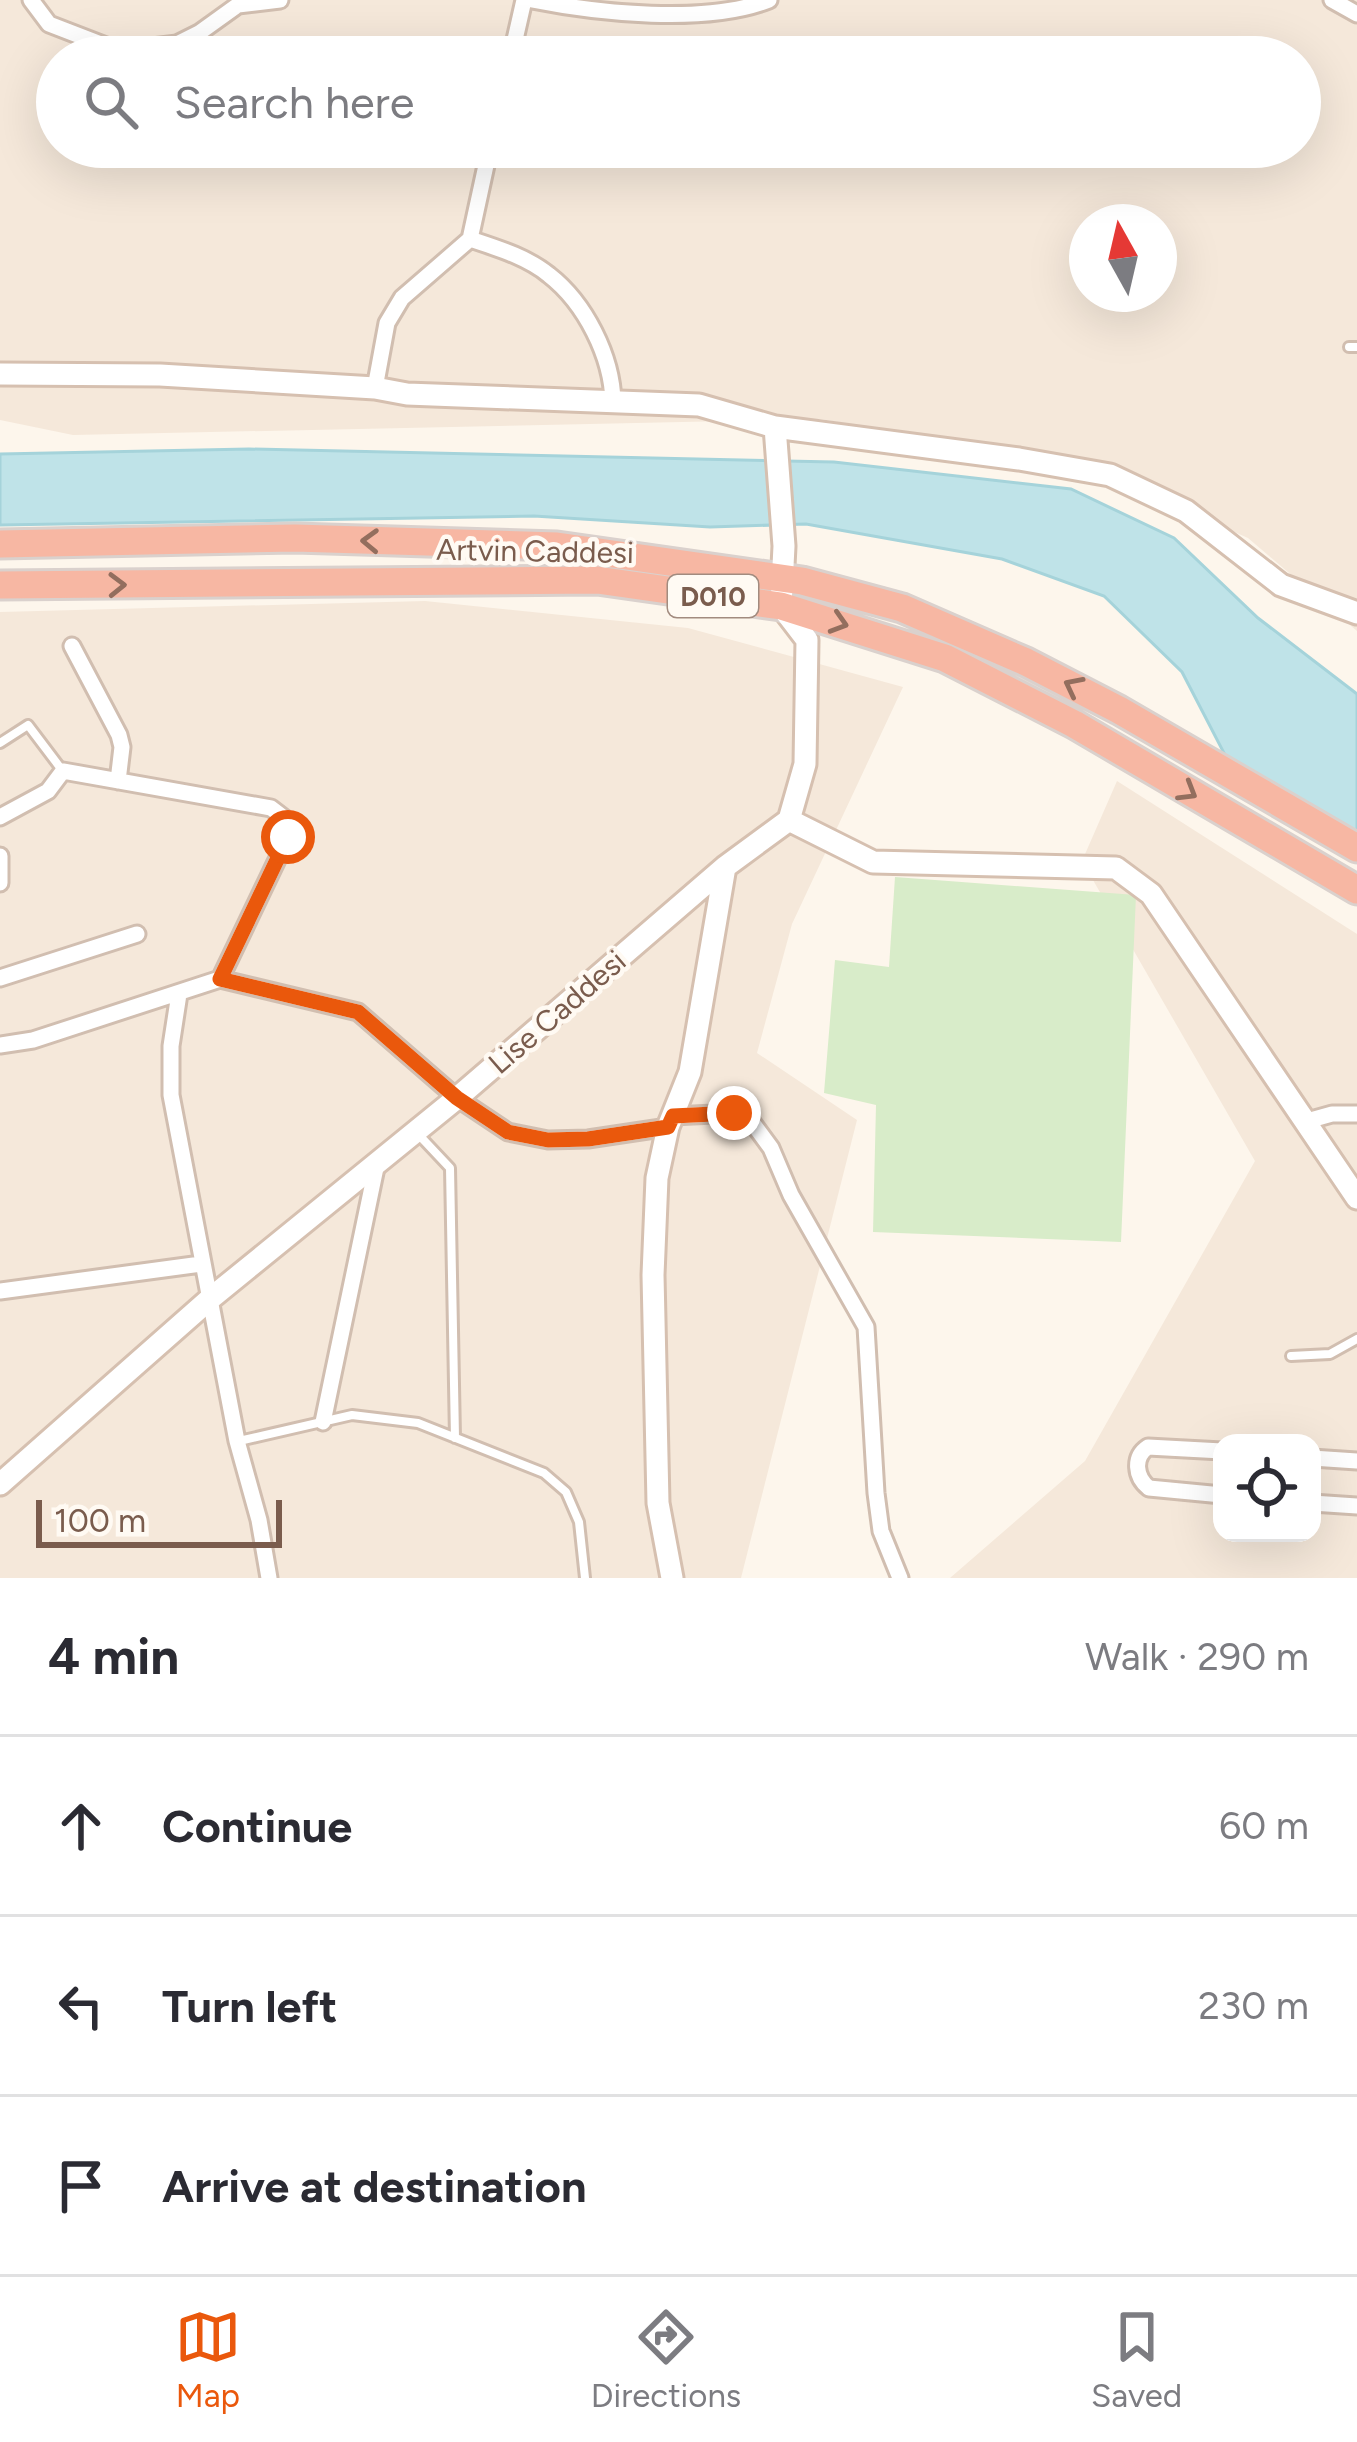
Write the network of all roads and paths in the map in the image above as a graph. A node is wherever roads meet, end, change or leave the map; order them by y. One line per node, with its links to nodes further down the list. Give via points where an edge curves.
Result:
1 (31, 0): 7 (street, via 49,24)
2 (280, 0): 8 (street, via 238,5)
3 (528, 0): 4 (street, via 673,13); 9 (street)
4 (769, 0)
5 (1332, 0): 6 (street)
6 (1357, 14)
7 (80, 36)
8 (193, 36)
9 (517, 36)
10 (485, 168): 11 (street)
11 (470, 239): 13 (street, via 402,298 387,323); 14 (street, via 552,276 586,317 610,372)
12 (0, 374): 13 (street)
13 (375, 388): 14 (street)
14 (613, 401): 15 (street, via 699,405)
15 (775, 428): 18 (street); 19 (street, via 1110,476 1186,511 1281,586)
16 (0, 544): 18 (highway, Artvin Caddesi / D010, one-way to 16, via 556,546 295,538)
17 (0, 584): 18 (highway, Artvin Caddesi / D010, one-way to 18, via 598,580)
18 (783, 592): 25 (street, via 807,640 805,764); 26 (highway, Artvin Caddesi / D010, one-way to 18, via 1026,662 902,608); 30 (highway, Artvin Caddesi / D010, one-way to 30, via 945,658 1074,724)
19 (1357, 613)
20 (72, 646): 23 (street, via 119,735)
21 (0, 743): 22 (lane, via 28,725)
22 (63, 772): 23 (street); 24 (street, via 48,791)
23 (118, 781): 33 (street, via 272,808 284,818 288,837)
24 (0, 817)
25 (789, 820): 28 (street, Lise Caddesi); 38 (street, via 873,862 1116,868 1151,894)
26 (1357, 848)
27 (0, 856): 29 (street)
28 (725, 867): 36 (street, Lise Caddesi); 39 (street, via 690,1072)
29 (0, 883)
30 (1357, 890)
31 (137, 934): 32 (street)
32 (0, 978)
33 (220, 979): 34 (street); 36 (street, via 358,1012)
34 (179, 994): 35 (street); 43 (street, via 171,1095)
35 (0, 1046)
36 (457, 1098): 39 (street, via 508,1132 548,1140); 40 (street, Lise Caddesi)
37 (1357, 1114): 38 (street)
38 (1307, 1121): 42 (street)
39 (670, 1122): 60 (street, via 657,1178 653,1275 658,1503); 61 (street, via 749,1118 866,1327 881,1531)
40 (416, 1131): 41 (street, Lise Caddesi); 49 (lane, via 450,1168)
41 (377, 1162): 45 (street, Lise Caddesi); 48 (street)
42 (1357, 1198)
43 (201, 1264): 44 (street); 45 (street)
44 (0, 1292)
45 (211, 1298): 50 (street); 54 (street, Lise Caddesi)
46 (1357, 1340): 47 (lane, via 1330,1354)
47 (1291, 1356)
48 (323, 1422): 49 (lane, via 352,1415 418,1423); 50 (lane)
49 (455, 1438): 59 (lane, via 544,1473 566,1492 580,1522)
50 (237, 1442): 58 (street)
51 (1213, 1450): 55 (street, via 1151,1446 1137,1467 1149,1488)
52 (1321, 1459): 53 (street)
53 (1357, 1461)
54 (0, 1484)
55 (1213, 1494)
56 (1321, 1503): 57 (street)
57 (1357, 1506)
58 (269, 1578)
59 (585, 1578)
60 (672, 1578)
61 (900, 1578)

